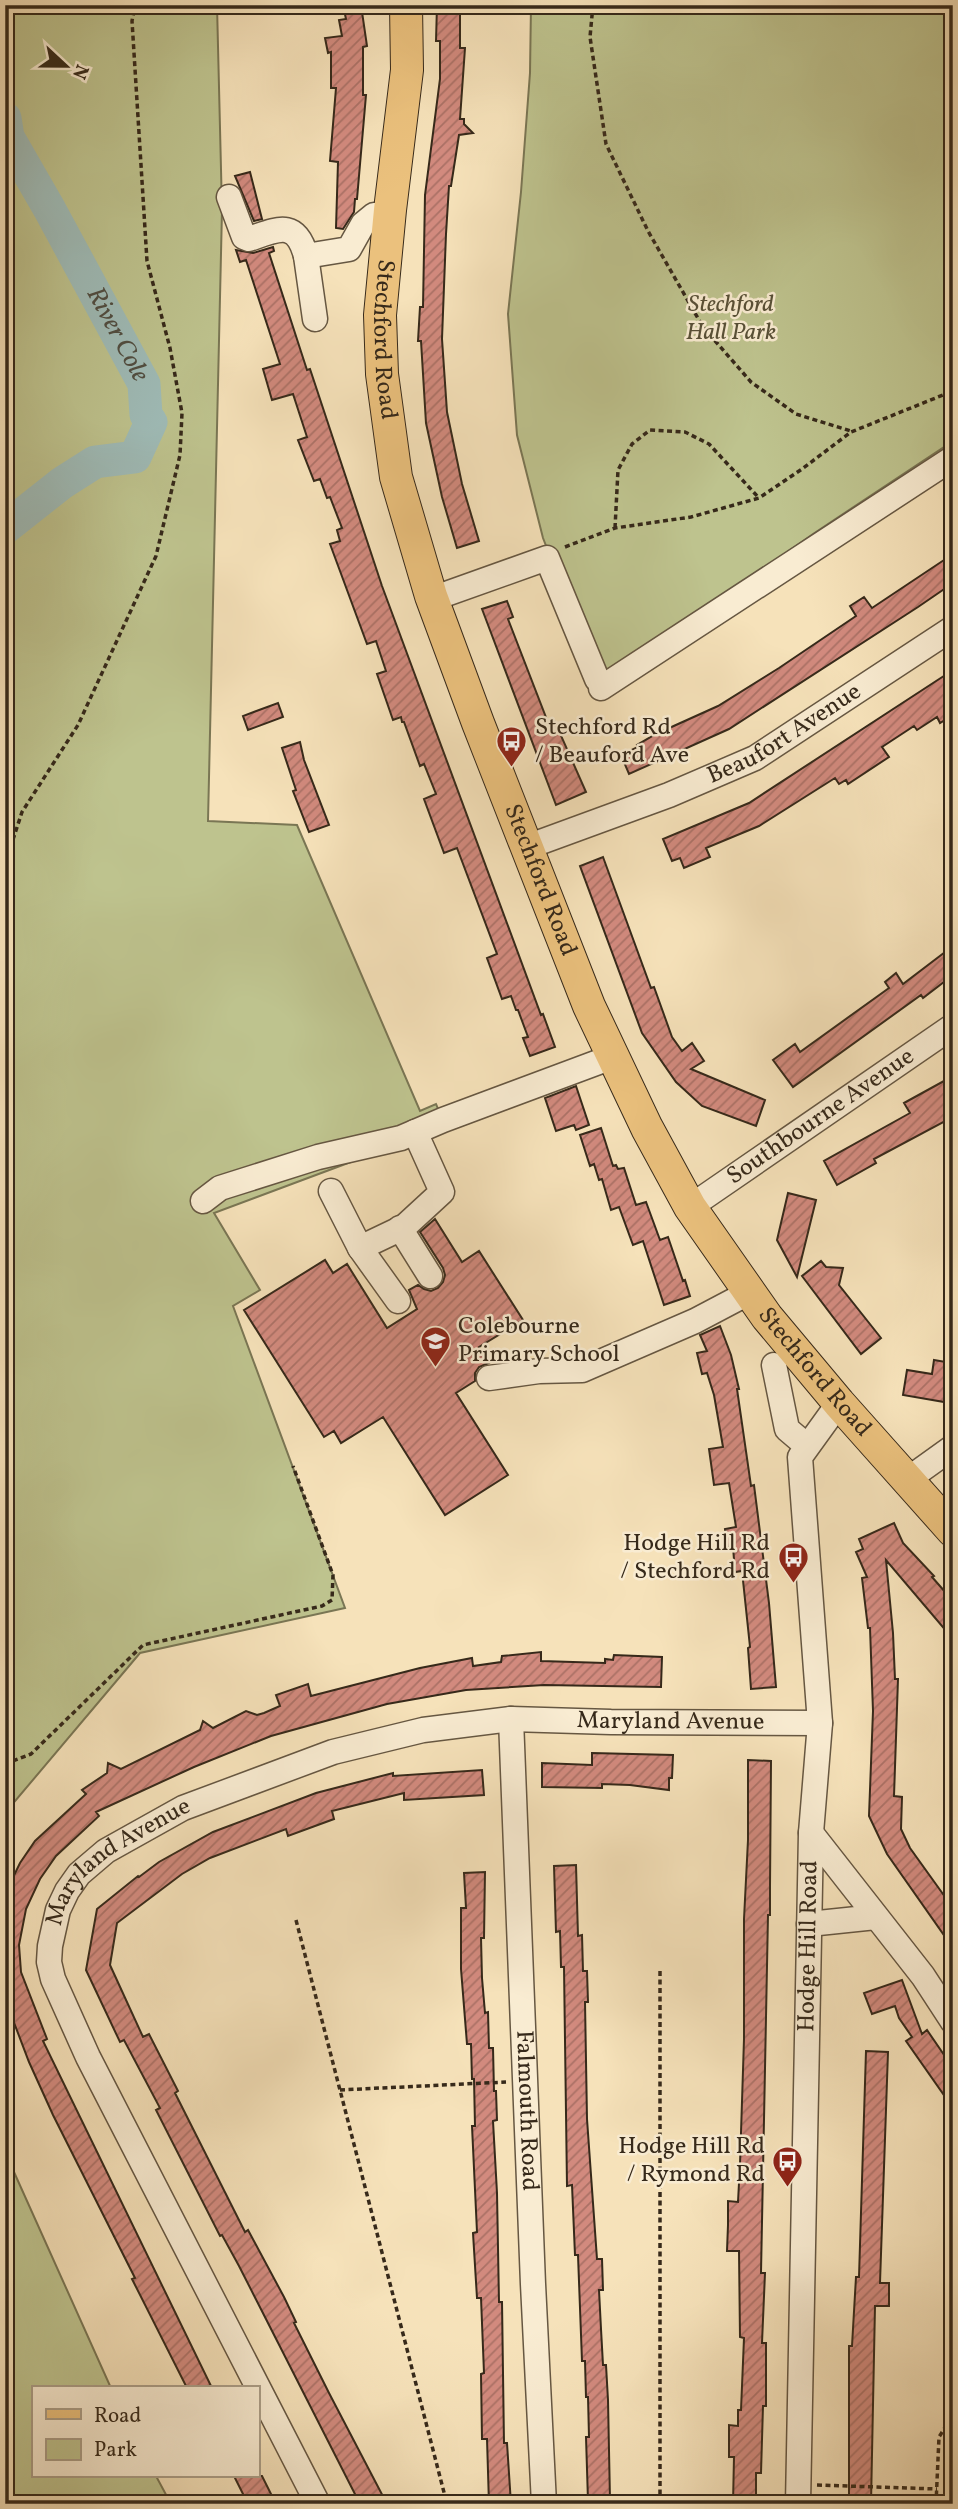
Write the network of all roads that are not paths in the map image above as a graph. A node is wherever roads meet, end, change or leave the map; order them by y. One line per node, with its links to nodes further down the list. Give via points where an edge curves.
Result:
1 (406, 5): 3 (main road, Stechford Road, via 407,70)
2 (229, 197): 4 (street, via 244,237 290,230 302,241)
3 (389, 217): 4 (street, via 374,215 363,224 349,249); 7 (main road, Stechford Road, via 380,315 387,425 396,477)
4 (306, 256): 5 (street)
5 (315, 319)
6 (953, 458): 7 (street, via 599,684 547,558)
7 (432, 599): 9 (main road, Stechford Road)
8 (953, 628): 9 (street, Beaufort Avenue, via 755,758)
9 (527, 847): 11 (main road, Stechford Road)
10 (953, 1026): 15 (street, Southbourne Avenue)
11 (612, 1057): 12 (street); 15 (main road, Stechford Road)
12 (415, 1132): 14 (street, via 220,1188); 16 (street, via 442,1192)
13 (331, 1191): 17 (street)
14 (203, 1201)
15 (690, 1207): 19 (main road, Stechford Road)
16 (400, 1228): 17 (street); 18 (street)
17 (360, 1248): 20 (street)
18 (430, 1276)
19 (750, 1292): 22 (street, via 582,1370); 23 (main road, Stechford Road)
20 (398, 1301)
21 (774, 1365): 24 (street, via 787,1429)
22 (489, 1378)
23 (839, 1403): 24 (street, Hodge Hill Road); 26 (main road, Stechford Road)
24 (807, 1446): 29 (street, Hodge Hill Road, via 800,1457)
25 (953, 1447): 26 (street)
26 (906, 1480): 27 (main road, Stechford Road)
27 (953, 1531)
28 (511, 1719): 29 (street, Maryland Avenue); 34 (street, Maryland Avenue, via 423,1730 333,1752 183,1808 106,1851 79,1874 62,1901 53,1928 52,1979); 38 (street, Falmouth Road)
29 (820, 1723): 30 (street, Hodge Hill Road)
30 (811, 1833): 31 (street); 32 (street, Hodge Hill Road)
31 (876, 1917): 32 (street); 33 (street)
32 (809, 1924): 36 (street, Hodge Hill Road)
33 (953, 2022)
34 (257, 2386)
35 (259, 2389): 37 (street, Maryland Avenue)
36 (798, 2494)
37 (318, 2504)
38 (544, 2504)

